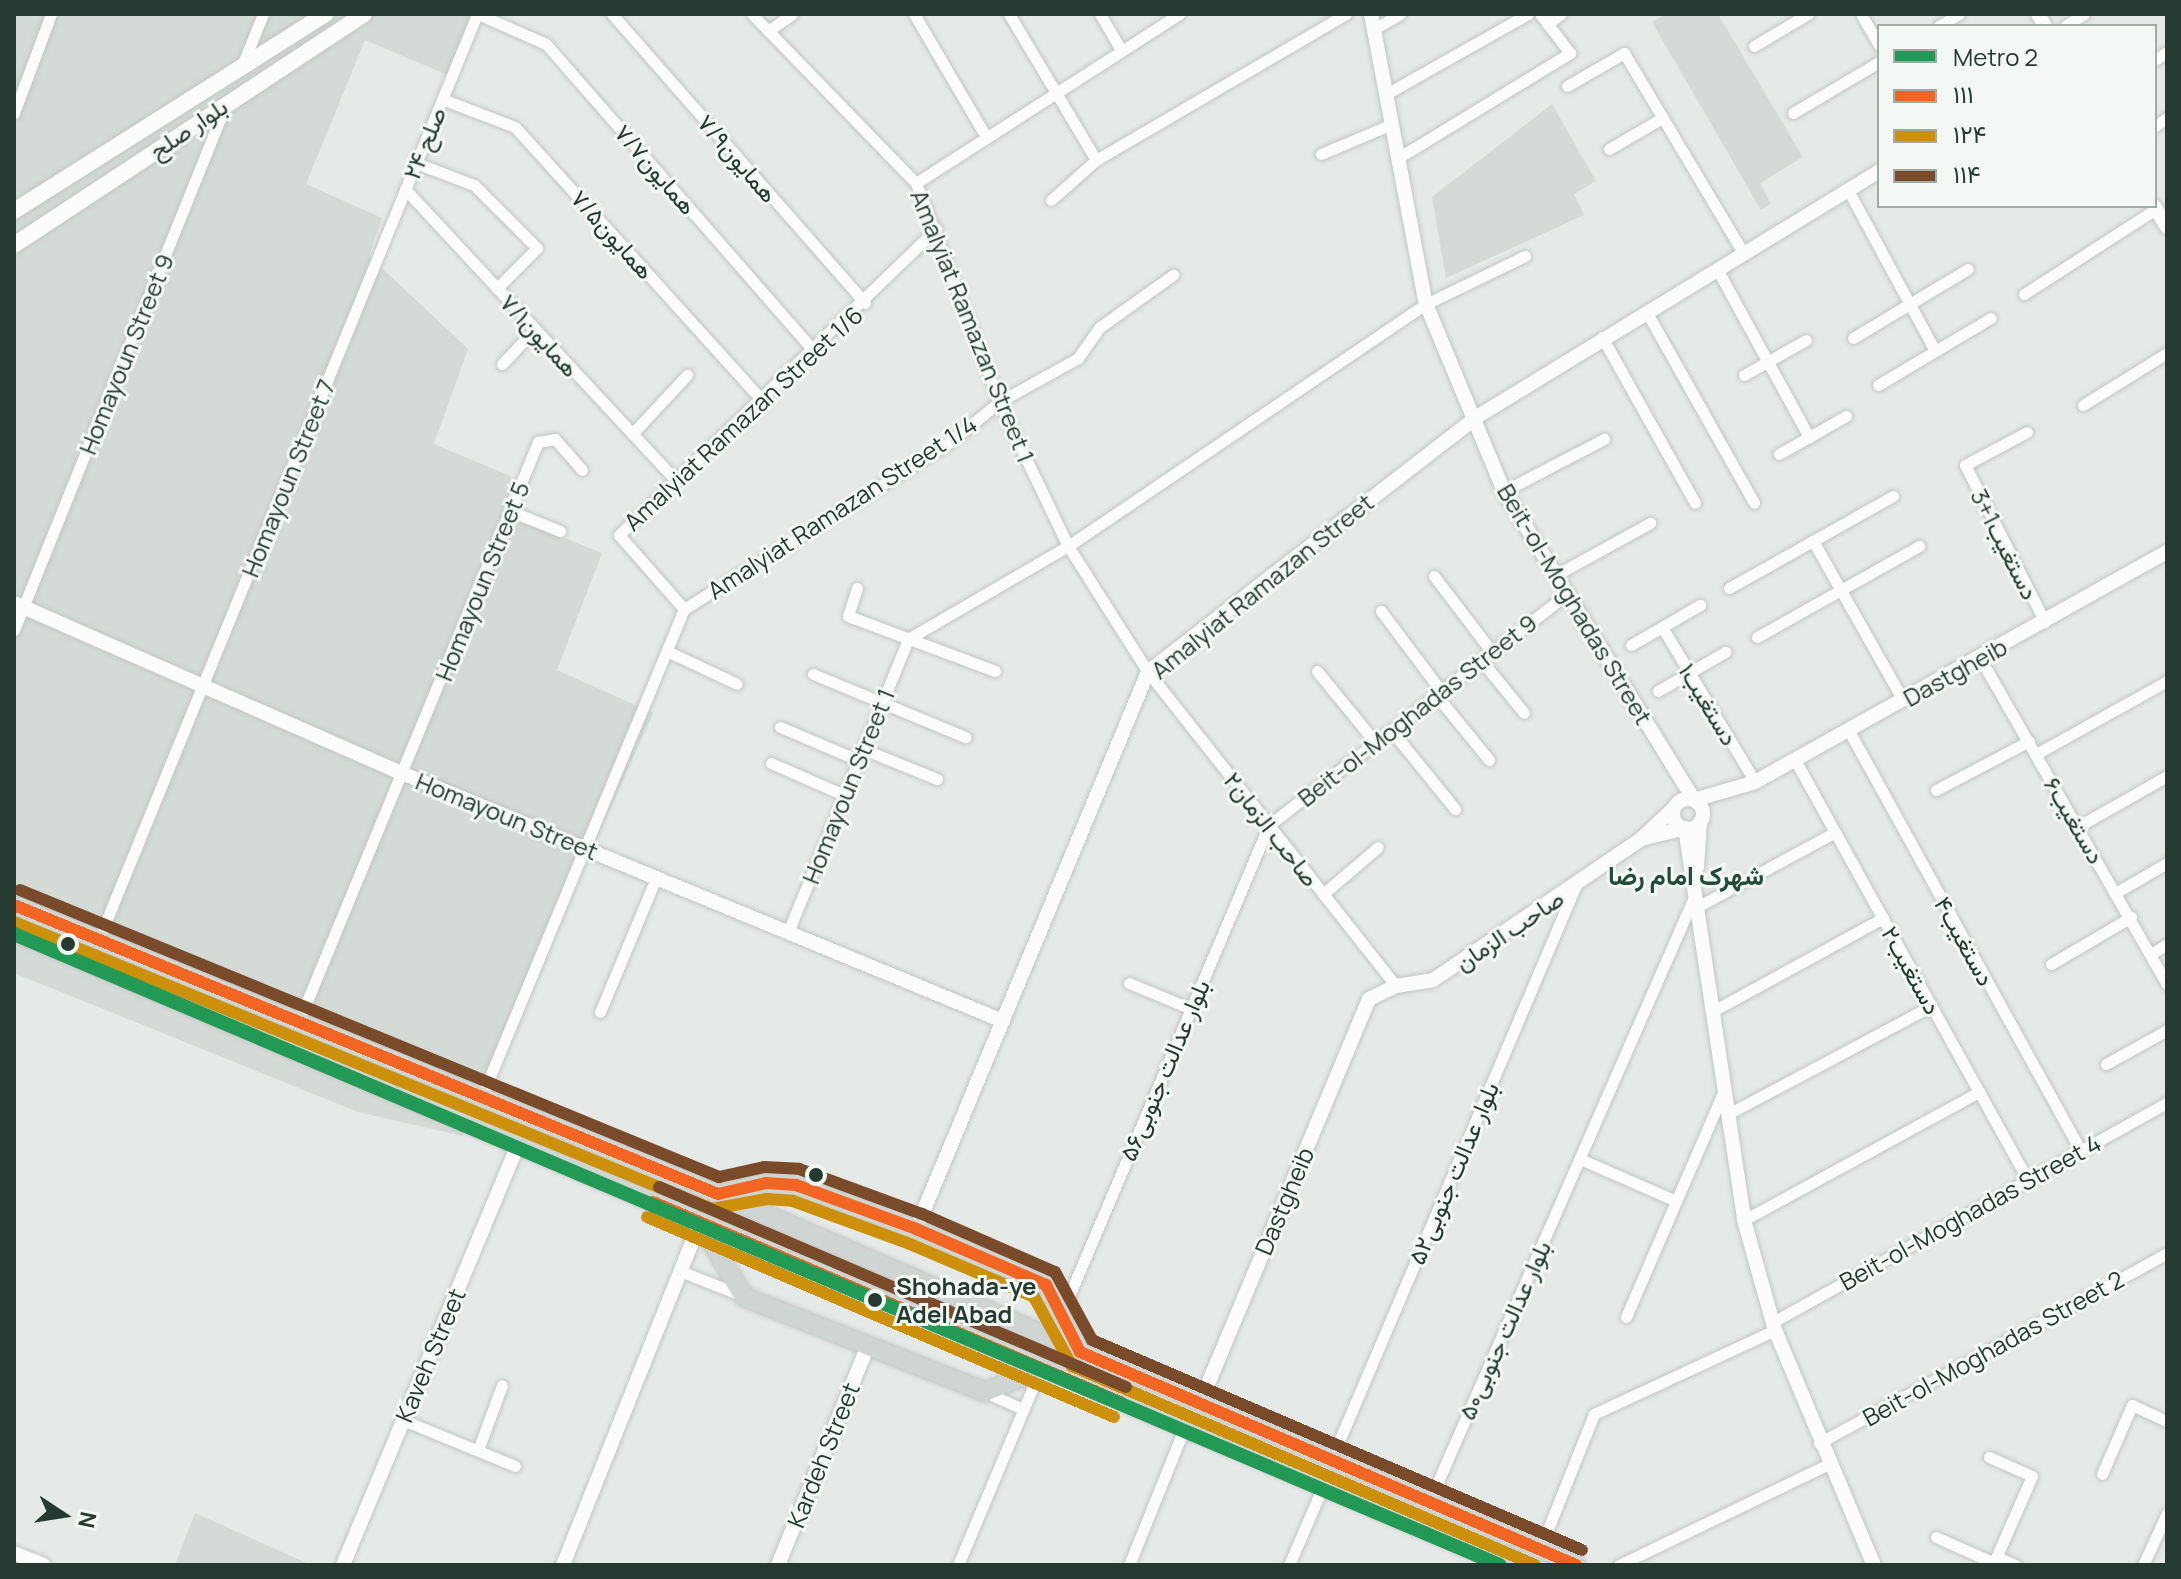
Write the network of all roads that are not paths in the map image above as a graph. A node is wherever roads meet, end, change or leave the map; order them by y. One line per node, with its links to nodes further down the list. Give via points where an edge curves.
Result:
1 (51, 14): 32 (street)
2 (263, 14): 26 (street)
3 (326, 14): 26 (main road, بلوار صلح)
4 (364, 14): 31 (main road, بلوار صلح)
5 (478, 14): 30 (street, صلح ۲۴); 69 (street, همایون۷/۷, via 546,44)
6 (612, 14): 60 (street, همایون۷/۹)
7 (752, 14): 21 (street, Amalyiat Ramazan Street 1)
8 (792, 14): 21 (street)
9 (914, 14): 36 (street)
10 (1009, 14): 28 (street)
11 (1100, 14): 24 (street)
12 (1179, 14): 24 (street)
13 (1346, 14): 40 (street)
14 (1400, 14): 20 (street)
15 (1528, 14): 29 (street)
16 (1561, 14): 19 (street)
17 (1808, 14): 23 (street)
18 (1861, 14): 22 (street)
19 (1543, 19): 39 (street, via 1570,53)
20 (1372, 21): 29 (street, Beit-ol-Moghadas Street)
21 (768, 31): 43 (street, Amalyiat Ramazan Street 1)
22 (1877, 42)
23 (1754, 46)
24 (1121, 50): 28 (street)
25 (1877, 63): 33 (street)
26 (241, 68): 48 (main road, بلوار صلح)
27 (1567, 86): 34 (street, via 1624,53)
28 (1056, 92): 36 (street); 40 (street)
29 (1386, 94): 35 (street, Beit-ol-Moghadas Street)
30 (442, 99): 41 (street, صلح ۲۴); 77 (street, همایون۷/۵, via 515,127)
31 (228, 101): 51 (main road, بلوار صلح); 106 (street, Homayoun Street 9)
32 (14, 113)
33 (1793, 113)
34 (1662, 118): 37 (street); 52 (street)
35 (1392, 124): 38 (street); 39 (street, Beit-ol-Moghadas Street)
36 (985, 135): 43 (street)
37 (1609, 149)
38 (1321, 154)
39 (1398, 158): 61 (street, Beit-ol-Moghadas Street)
40 (1096, 160): 46 (street)
41 (416, 163): 44 (street, صلح ۲۴); 58 (street, via 474,185 537,248)
42 (1877, 172): 45 (street, Amalyiat Ramazan Street)
43 (916, 183): 50 (street, Amalyiat Ramazan Street 1)
44 (405, 189): 56 (street, صلح ۲۴); 58 (street, همایون۷/۱)
45 (1848, 190): 52 (street, Amalyiat Ramazan Street); 62 (street)
46 (1051, 200)
47 (2155, 208): 49 (street); 59 (street)
48 (14, 211)
49 (2167, 227)
50 (936, 229): 60 (street, Amalyiat Ramazan Street 1/6); 78 (street, Amalyiat Ramazan Street 1)
51 (14, 245)
52 (1743, 253): 54 (street, Amalyiat Ramazan Street)
53 (1525, 256): 61 (street)
54 (1717, 269): 63 (street, Amalyiat Ramazan Street); 72 (street)
55 (1968, 269): 62 (street)
56 (371, 271): 128 (street, Homayoun Street 7)
57 (1173, 275): 78 (street, Amalyiat Ramazan Street 1/4, via 1100,327 1078,358)
58 (497, 288): 65 (street, همایون۷/۱)
59 (2024, 294)
60 (865, 303): 69 (street, Amalyiat Ramazan Street 1/6)
61 (1426, 304): 81 (street, Beit-ol-Moghadas Street); 97 (street)
62 (1909, 304): 67 (street); 70 (street)
63 (1646, 311): 66 (street, Amalyiat Ramazan Street); 92 (street)
64 (1991, 318): 70 (street)
65 (535, 329): 73 (street); 83 (street, همایون۷/۱)
66 (1602, 337): 81 (street, Amalyiat Ramazan Street); 91 (street)
67 (1853, 338)
68 (1806, 340): 72 (street)
69 (814, 351): 77 (street, Amalyiat Ramazan Street 1/6)
70 (1935, 351): 76 (street)
71 (2167, 353): 79 (street)
72 (1767, 362): 75 (street); 84 (street)
73 (502, 364)
74 (687, 375): 83 (street)
75 (1744, 375)
76 (1878, 385)
77 (762, 400): 88 (street, Amalyiat Ramazan Street 1/6)
78 (999, 402): 97 (street, Amalyiat Ramazan Street 1); 108 (street, Amalyiat Ramazan Street 1/4, via 950,442)
79 (2083, 405)
80 (1846, 416): 84 (street)
81 (1475, 418): 89 (street, Beit-ol-Moghadas Street); 123 (street, Amalyiat Ramazan Street)
82 (2027, 432): 110 (street, 3+1دستغیب, via 1965,465)
83 (632, 434): 88 (street, همایون۷/۱)
84 (1809, 437): 86 (street)
85 (1604, 439): 89 (street)
86 (1779, 454)
87 (582, 470): 93 (street, Homayoun Street 5, via 555,439 538,442)
88 (676, 481): 108 (street, Amalyiat Ramazan Street 1/6, via 619,535)
89 (1504, 491): 101 (street, Beit-ol-Moghadas Street)
90 (1893, 496): 96 (street)
91 (1695, 503)
92 (1754, 503)
93 (510, 511): 95 (street); 145 (street, Homayoun Street 5)
94 (1650, 523): 101 (street)
95 (560, 531)
96 (1813, 541): 103 (street); 104 (street)
97 (1068, 546): 114 (street); 123 (street, Amalyiat Ramazan Street 1)
98 (1919, 546): 104 (street)
99 (2167, 552): 110 (street, Dastgheib)
100 (1434, 576): 117 (street)
101 (1554, 576): 105 (street, Beit-ol-Moghadas Street)
102 (857, 588): 114 (street, via 848,616)
103 (1729, 588)
104 (1840, 590): 113 (street); 131 (street)
105 (1565, 595): 117 (street, Beit-ol-Moghadas Street 9); 146 (street, Beit-ol-Moghadas Street)
106 (19, 605): 112 (street, Homayoun Street 9); 128 (street, Homayoun Street)
107 (1700, 605): 111 (street)
108 (684, 609): 116 (street)
109 (1381, 611): 130 (street)
110 (2045, 622): 119 (street, Dastgheib)
111 (1662, 627): 115 (street); 124 (street, دستغیب۱)
112 (14, 630)
113 (1757, 637)
114 (908, 639): 121 (street); 132 (street, Homayoun Street 1)
115 (1631, 645)
116 (667, 651): 127 (street); 162 (street)
117 (1492, 652): 120 (street, Beit-ol-Moghadas Street 9)
118 (1725, 652): 124 (street)
119 (1980, 658): 131 (street, Dastgheib); 138 (street, دستغیب۶)
120 (1481, 660): 130 (street, Beit-ol-Moghadas Street 9); 133 (street)
121 (995, 671)
122 (1317, 671): 139 (street)
123 (1148, 672): 156 (street, ۲صاحب الزمان); 188 (street, Amalyiat Ramazan Street)
124 (1690, 672): 129 (street); 149 (street, دستغیب۱)
125 (813, 674): 132 (street)
126 (2167, 681): 141 (street)
127 (737, 684)
128 (204, 685): 145 (street, Homayoun Street); 174 (street, Homayoun Street 7)
129 (1658, 691)
130 (1439, 693): 135 (street, Beit-ol-Moghadas Street 9); 142 (street)
131 (1903, 700): 136 (street, Dastgheib)
132 (882, 702): 137 (street); 140 (street, Homayoun Street 1)
133 (1524, 713)
134 (780, 727): 140 (street)
135 (1391, 730): 139 (street, Beit-ol-Moghadas Street 9); 154 (street)
136 (1849, 731): 143 (street, Dastgheib); 198 (street, دستغیب۴)
137 (965, 737)
138 (2029, 741): 141 (street, دستغیب۶); 150 (street)
139 (1375, 742): 156 (street, Beit-ol-Moghadas Street 9)
140 (861, 754): 148 (street); 151 (street, Homayoun Street 1)
141 (2036, 754): 157 (street, دستغیب۶)
142 (1489, 760)
143 (1795, 760): 149 (street, Dastgheib); 159 (street, ۲دستغیب)
144 (771, 763): 151 (street)
145 (404, 774): 162 (street, Homayoun Street); 189 (street, Homayoun Street 5)
146 (1678, 774): 152 (street, Beit-ol-Moghadas Street); 153 (street)
147 (2167, 776): 157 (street)
148 (937, 779)
149 (1748, 785): 152 (street); 155 (street)
150 (1936, 790)
151 (844, 795): 173 (street, Homayoun Street 1)
152 (1694, 800): 153 (street); 155 (street, Beit-ol-Moghadas Street)
153 (1676, 805): 158 (street, via 1678,825); 160 (street)
154 (1455, 809)
155 (1702, 818): 158 (street); 168 (street)
156 (1269, 825): 167 (street, ۲صاحب الزمان); 184 (street, بلوار عدالت جنوبی۵۶)
157 (2079, 826): 166 (street, دستغیب۶)
158 (1685, 828): 160 (street); 168 (street)
159 (1835, 832): 168 (street); 171 (street, ۲دستغیب)
160 (1641, 839): 165 (street, صاحب الزمان)
161 (1378, 847): 167 (street)
162 (587, 849): 164 (street, Homayoun Street); 194 (street)
163 (2167, 863): 166 (street)
164 (656, 878): 173 (street, Homayoun Street); 186 (street)
165 (1576, 885): 180 (street, صاحب الزمان, via 1433,980); 225 (street, بلوار عدالت جنوبی۵۲)
166 (2117, 892): 170 (street, دستغیب۶)
167 (1323, 894): 180 (street, ۲صاحب الزمان)
168 (1696, 901): 185 (street); 199 (street, بلوار عدالت جنوبی۵۰)
169 (14, 905): 174 (main road)
170 (2131, 917): 176 (street, دستغیب۶); 177 (street)
171 (1883, 918): 183 (street, ۲دستغیب); 185 (street)
172 (14, 931): 187 (main road)
173 (788, 932): 188 (street, Homayoun Street)
174 (98, 941): 181 (main road)
175 (2167, 944): 176 (street)
176 (2151, 954): 179 (street, دستغیب۶)
177 (2051, 964)
178 (1129, 983): 184 (street)
179 (2167, 984)
180 (1396, 986): 182 (street, صاحب الزمان)
181 (230, 995): 187 (main road); 189 (main road)
182 (1369, 999): 217 (street, Dastgheib)
183 (1931, 1006): 193 (street, ۲دستغیب); 196 (street)
184 (1189, 1008): 209 (street, بلوار عدالت جنوبی۵۶)
185 (1713, 1011): 192 (street)
186 (600, 1012)
187 (221, 1017): 197 (main road)
188 (1003, 1021): 205 (street, Amalyiat Ramazan Street)
189 (298, 1023): 194 (main road)
190 (2167, 1030): 191 (street)
191 (2106, 1064)
192 (1724, 1091): 196 (street); 202 (street)
193 (1979, 1092): 200 (street, ۲دستغیب); 203 (street)
194 (481, 1098): 201 (main road)
195 (2167, 1103): 198 (street, Beit-ol-Moghadas Street 4)
196 (1728, 1114): 203 (street)
197 (518, 1145): 204 (main road); 219 (street, Kaveh Street)
198 (2081, 1151): 200 (street, Beit-ol-Moghadas Street 4)
199 (1580, 1159): 202 (street); 230 (street, بلوار عدالت جنوبی۵۰)
200 (2028, 1180): 211 (street, Beit-ol-Moghadas Street 4)
201 (718, 1194): 205 (main road, via 766,1183 796,1185); 213 (main road)
202 (1676, 1201): 210 (street)
203 (1744, 1220): 211 (street)
204 (700, 1223): 207 (street); 208 (main road); 214 (main road)
205 (916, 1229): 209 (main road, via 1046,1285)
206 (2167, 1253): 222 (street, Beit-ol-Moghadas Street 2)
207 (680, 1271): 208 (street); 239 (street)
208 (744, 1297): 212 (main road)
209 (1061, 1316): 213 (main road)
210 (1626, 1317)
211 (1774, 1326): 222 (street); 233 (street, Beit-ol-Moghadas Street 4, via 1594,1414)
212 (868, 1346): 216 (main road); 240 (street, Kardeh Street)
213 (1080, 1352): 217 (main road)
214 (1041, 1369): 216 (main road); 218 (street); 221 (main road)
215 (502, 1385): 223 (street)
216 (985, 1392): 218 (street)
217 (1200, 1403): 225 (main road)
218 (1023, 1409): 241 (street)
219 (403, 1420): 223 (street); 238 (street, Kaveh Street)
220 (2167, 1421): 228 (street, via 2132,1405)
221 (1184, 1429): 229 (main road); 242 (street)
222 (1819, 1443): 226 (street)
223 (478, 1450): 227 (street)
224 (1989, 1457): 236 (street, via 2032,1476)
225 (1331, 1460): 230 (main road)
226 (1829, 1464): 246 (street); 247 (street)
227 (515, 1466)
228 (2102, 1474)
229 (1323, 1486): 235 (main road); 243 (street)
230 (1429, 1502): 233 (main road)
231 (2166, 1520): 249 (street)
232 (1936, 1537): 236 (street)
233 (1540, 1549): 245 (main road)
234 (14, 1553): 237 (street)
235 (1487, 1560): 244 (main road)
236 (1994, 1562): 248 (street)
237 (44, 1565)
238 (343, 1565)
239 (563, 1565)
240 (778, 1565)
241 (958, 1565)
242 (1129, 1565)
243 (1289, 1565)
244 (1510, 1565)
245 (1576, 1565)
246 (1619, 1565)
247 (1874, 1565)
248 (2015, 1565)
249 (2143, 1565)

